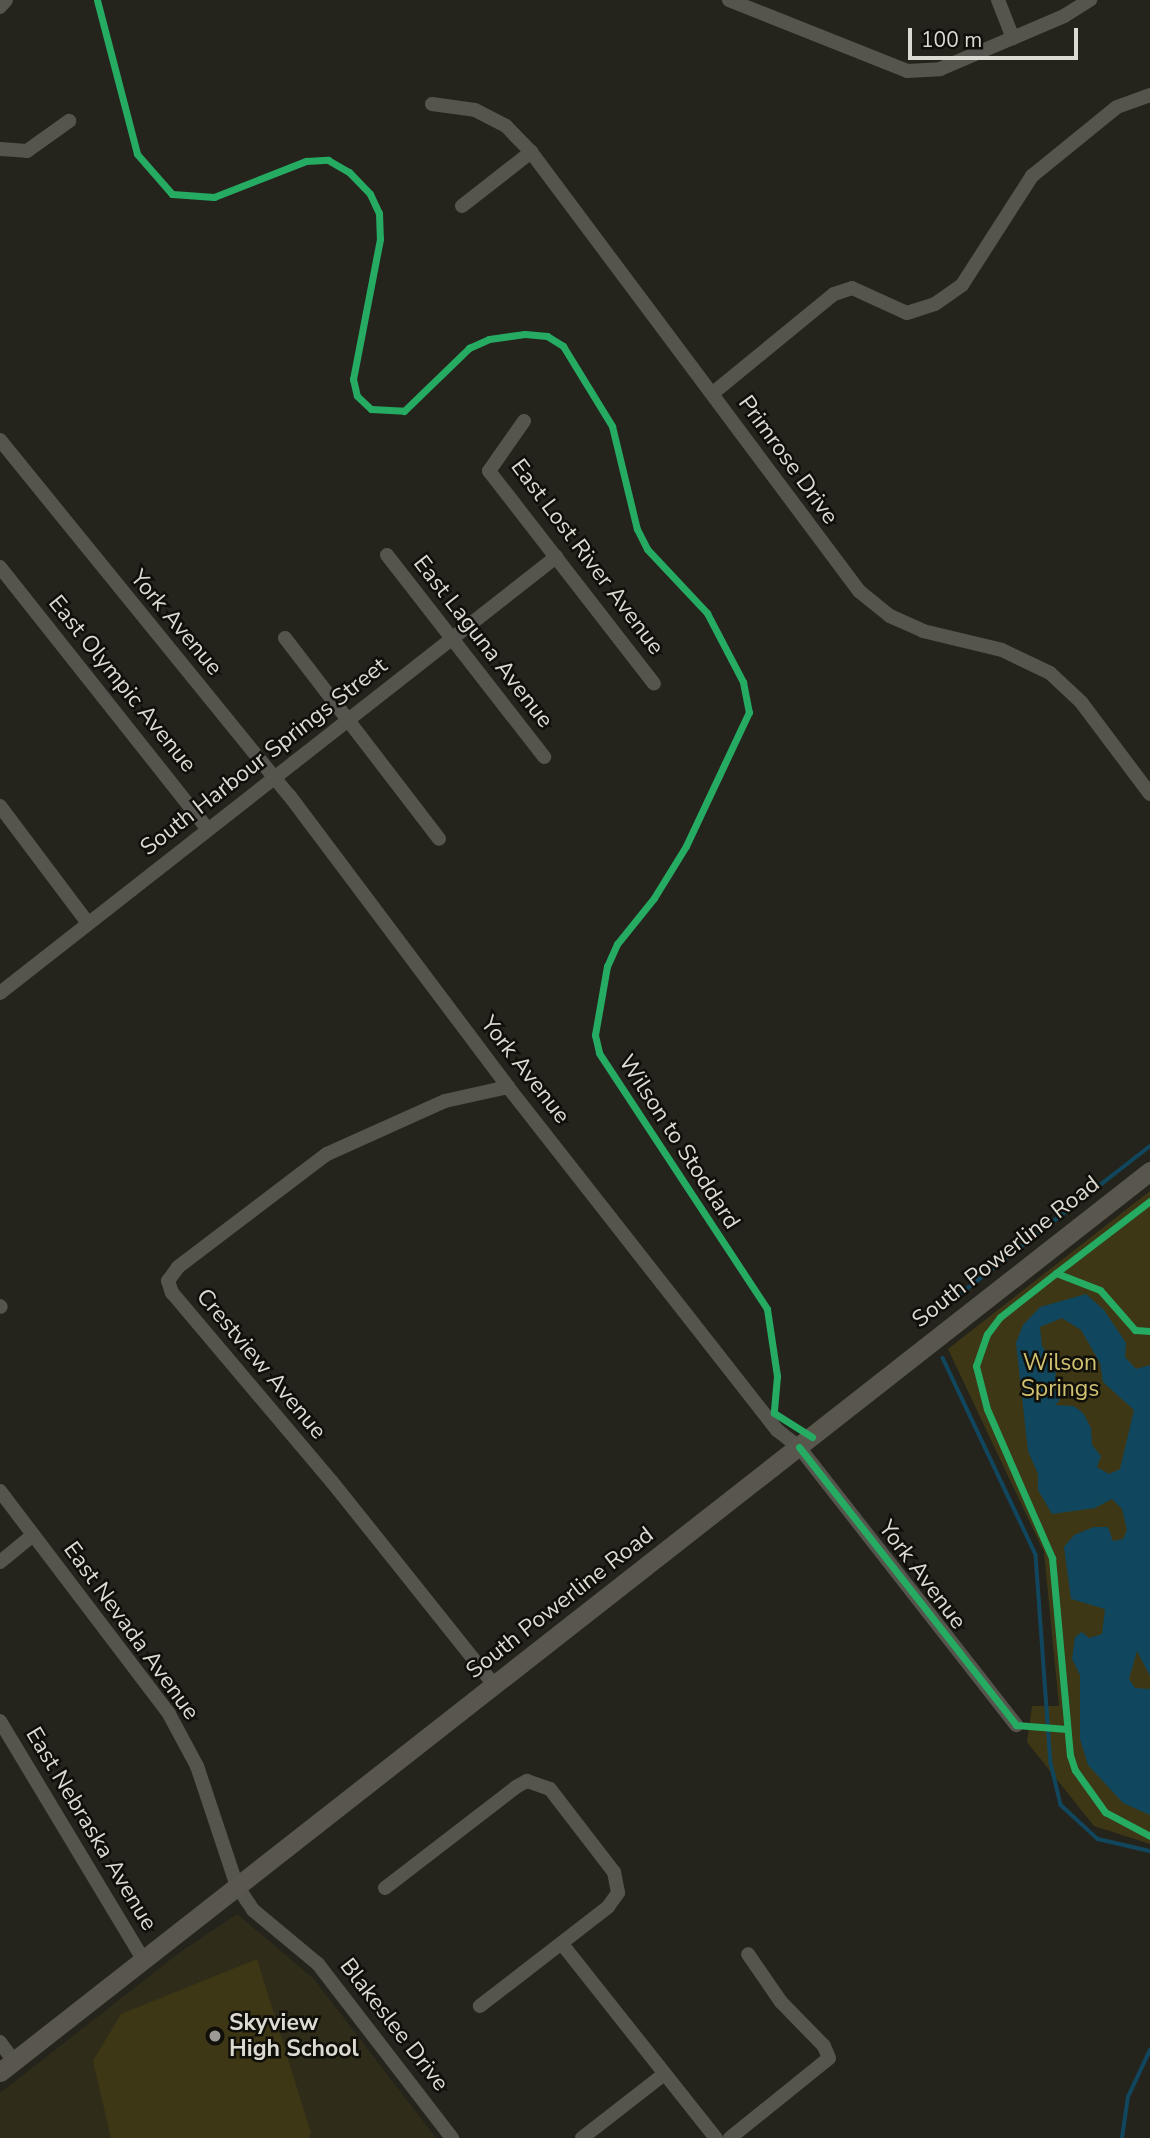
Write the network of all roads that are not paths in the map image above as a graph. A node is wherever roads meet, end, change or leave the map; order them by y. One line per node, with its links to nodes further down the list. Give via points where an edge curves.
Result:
1 (6, 0): 5 (street)
2 (729, 0): 6 (street, via 907,71 940,69)
3 (998, 0): 6 (street)
4 (1090, 0): 6 (street)
5 (0, 7)
6 (1013, 38)
7 (1150, 95): 13 (street, via 1117,107 1032,176 962,285 935,304 907,313 852,288 834,294)
8 (432, 104): 11 (street, Primrose Drive, via 475,110 506,126)
9 (69, 121): 10 (street, via 27,151)
10 (0, 149)
11 (530, 152): 12 (street); 13 (street, Primrose Drive)
12 (463, 206)
13 (713, 393): 25 (street, Primrose Drive, via 742,439 859,591 890,616 923,631 1002,650 1050,673 1081,702)
14 (524, 421): 17 (street, East Lost River Avenue, via 489,471)
15 (0, 440): 24 (street, York Avenue)
16 (387, 555): 20 (street, East Laguna Avenue)
17 (555, 557): 20 (street, South Harbour Springs Street); 21 (street, East Lost River Avenue)
18 (0, 567): 27 (street, East Olympic Avenue)
19 (285, 638): 22 (street)
20 (452, 639): 22 (street, South Harbour Springs Street); 23 (street, East Laguna Avenue)
21 (654, 684)
22 (349, 720): 24 (street, South Harbour Springs Street); 28 (street)
23 (544, 757)
24 (274, 777): 27 (street, South Harbour Springs Street); 31 (street, York Avenue)
25 (1150, 794)
26 (0, 806): 29 (street)
27 (208, 829): 29 (street, South Harbour Springs Street)
28 (439, 839)
29 (89, 923): 30 (street, South Harbour Springs Street)
30 (0, 993)
31 (508, 1087): 33 (street, York Avenue, via 777,1430); 37 (street, Crestview Avenue, via 445,1101 327,1154 178,1267 168,1281 172,1293 332,1482)
32 (1150, 1171): 33 (street, South Powerline Road)
33 (799, 1447): 37 (street, South Powerline Road); 39 (street, York Avenue)
34 (0, 1491): 35 (street, East Nevada Avenue)
35 (33, 1535): 36 (street); 40 (street, East Nevada Avenue, via 169,1714 197,1766)
36 (0, 1562)
37 (495, 1686): 40 (street, South Powerline Road)
38 (0, 1721): 44 (street, East Nebraska Avenue)
39 (1016, 1726)
40 (237, 1886): 44 (street, South Powerline Road); 49 (street, Blakeslee Drive, via 270,1927 318,1964)
41 (385, 1888): 42 (street, via 527,1781 550,1789 614,1871 618,1893)
42 (562, 1944): 45 (street); 48 (street)
43 (748, 1954): 52 (street, via 829,2058)
44 (143, 1959): 47 (street, South Powerline Road)
45 (480, 2006)
46 (0, 2042): 47 (street)
47 (7, 2067)
48 (663, 2075): 50 (street); 51 (street)
49 (452, 2138)
50 (582, 2138)
51 (716, 2138)
52 (730, 2138)

